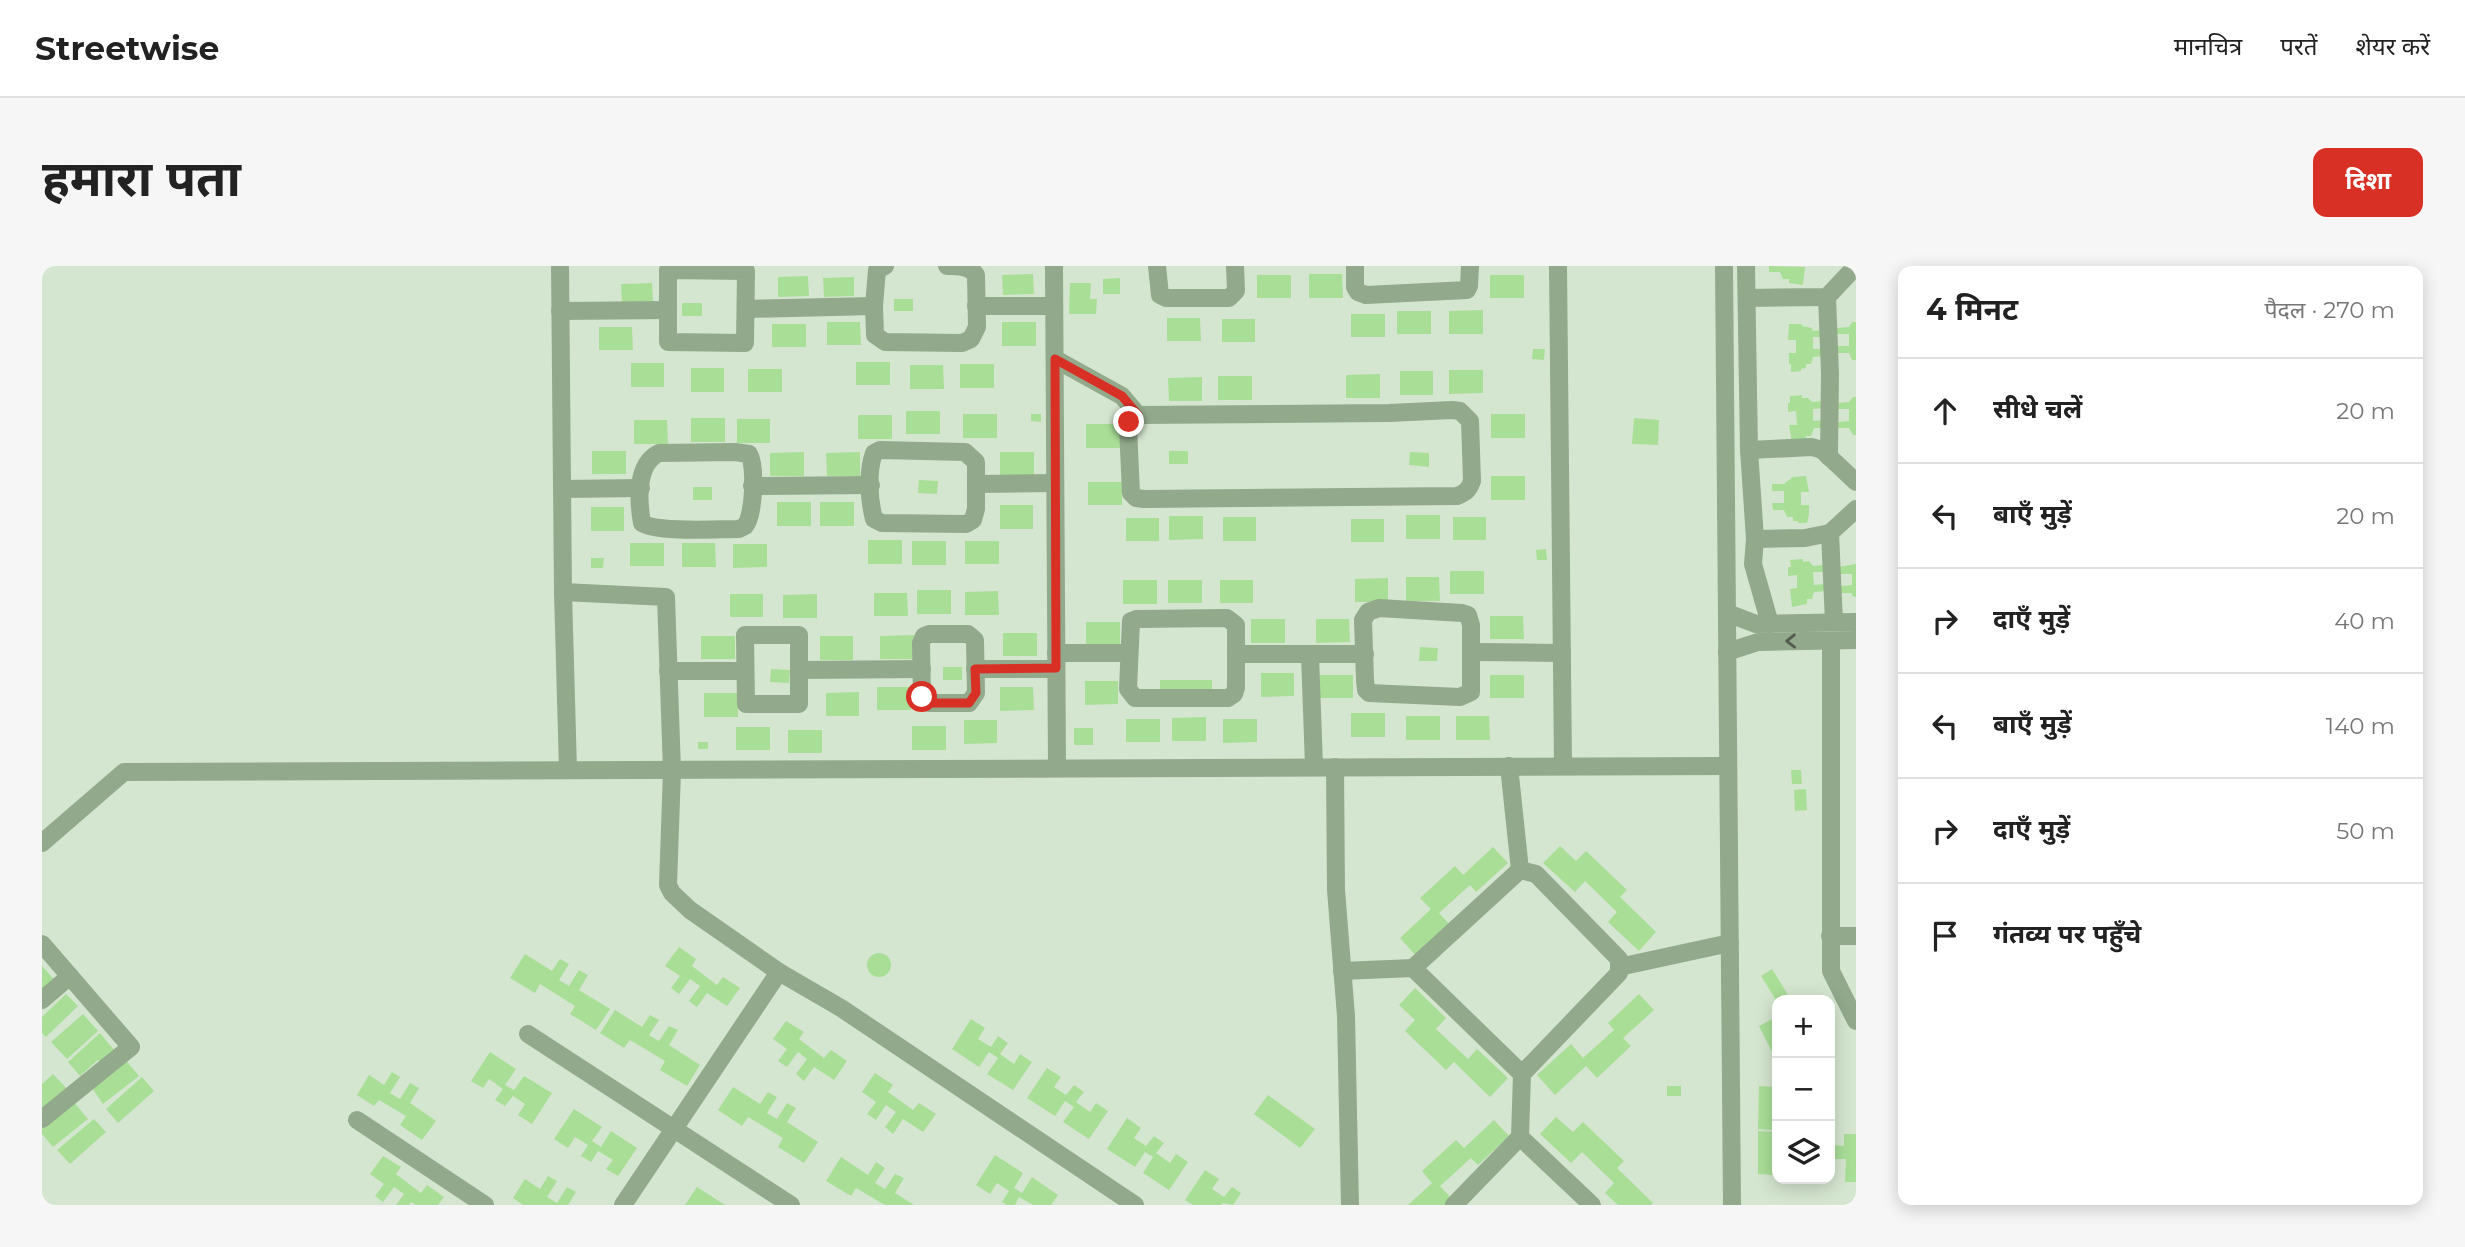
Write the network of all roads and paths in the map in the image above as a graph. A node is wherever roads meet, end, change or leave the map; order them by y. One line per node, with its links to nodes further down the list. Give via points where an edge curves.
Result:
1 (560, 266): 20 (street)
2 (885, 266): 15 (street, via 877,270)
3 (947, 266): 16 (street, via 973,270)
4 (1054, 266): 17 (street)
5 (1157, 266): 6 (street, via 1158,290 1166,298 1229,298 1236,291)
6 (1235, 266)
7 (1355, 266): 8 (street, via 1355,287 1366,295 1467,290)
8 (1470, 266)
9 (1558, 266): 45 (street)
10 (1724, 266): 36 (street)
11 (1746, 266): 13 (street)
12 (1856, 266): 14 (street)
13 (1747, 298): 14 (street); 23 (street)
14 (1827, 298): 24 (street)
15 (874, 306): 16 (street, via 874,331 885,342 962,343 971,339 976,327); 18 (street)
16 (976, 306): 17 (street)
17 (1054, 306): 21 (street)
18 (746, 309): 19 (street, via 745,343 667,342); 19 (street, via 746,271 668,270)
19 (668, 310): 20 (street)
20 (560, 311): 31 (street)
21 (1055, 359): 22 (street, via 1122,396); 26 (street)
22 (1138, 415): 22 (street, via 1460,411 1469,421 1472,481 1464,494 1457,496 1136,498 1129,488 1128,426)
23 (1749, 450): 24 (street, via 1812,447); 34 (street)
24 (1829, 457): 25 (street)
25 (1856, 482)
26 (1055, 483): 27 (street); 49 (street)
27 (976, 484): 28 (street, via 976,462 965,452 880,450 871,460); 28 (street, via 976,509 973,520 966,524 882,523 874,519)
28 (871, 485): 29 (street)
29 (752, 486): 30 (street, via 751,457 742,452 659,453 642,470); 30 (street, via 749,522 739,529 645,526)
30 (641, 488): 31 (street)
31 (562, 489): 35 (street)
32 (1856, 509): 33 (street)
33 (1830, 533): 34 (street); 37 (street)
34 (1755, 539): 39 (street, via 1753,564)
35 (563, 592): 53 (street, via 666,597); 61 (street)
36 (1727, 613): 39 (street); 43 (street)
37 (1833, 622): 38 (street); 39 (street)
38 (1856, 622)
39 (1770, 624)
40 (1856, 640): 41 (street)
41 (1831, 641): 43 (street, one-way to 43, via 1758,642); 65 (street)
42 (1472, 652): 45 (street); 48 (street, via 1468,615 1378,608 1363,620); 48 (street, via 1472,692 1460,697 1369,693)
43 (1727, 652): 55 (street)
44 (1129, 653): 46 (street, via 1129,627 1136,619 1227,618 1236,625); 46 (street, via 1128,689 1135,698 1228,698 1236,688); 49 (street)
45 (1562, 653): 58 (street)
46 (1236, 654): 47 (street)
47 (1310, 654): 48 (street); 56 (street)
48 (1365, 654)
49 (1056, 661): 51 (street); 60 (street)
50 (922, 669): 51 (street, via 922,697 929,703 969,703 976,693); 51 (street, via 924,636 968,634 975,640); 52 (street)
51 (975, 669)
52 (799, 670): 54 (street, via 799,704 746,704); 54 (street, via 799,635 745,635)
53 (668, 671): 54 (street); 62 (street)
54 (745, 671)
55 (1728, 765): 58 (street); 67 (street)
56 (1314, 766): 59 (street); 60 (street)
57 (1509, 766): 58 (street); 59 (street); 64 (street)
58 (1563, 766)
59 (1335, 767): 71 (street)
60 (1057, 768): 62 (street)
61 (568, 770): 62 (street); 63 (street, via 124,772)
62 (672, 771): 72 (street, via 668,884 672,893)
63 (42, 843)
64 (1520, 870): 69 (street, via 1536,874 1619,960); 70 (street)
65 (1829, 936): 66 (street); 75 (street, via 1830,971)
66 (1856, 936)
67 (1730, 943): 69 (street); 89 (street)
68 (42, 944): 73 (street)
69 (1619, 967): 77 (street, via 1619,973)
70 (1413, 968): 71 (street); 77 (street)
71 (1342, 971): 86 (street)
72 (779, 972): 80 (street); 85 (street, via 841,1008)
73 (70, 976): 74 (street); 78 (street, via 131,1047)
74 (42, 1000)
75 (1856, 1021)
76 (528, 1034): 80 (street)
77 (1522, 1074): 81 (street)
78 (42, 1119)
79 (357, 1120): 82 (street)
80 (673, 1128): 83 (street); 84 (street)
81 (1520, 1137): 87 (street); 88 (street)
82 (485, 1205)
83 (623, 1205)
84 (791, 1205)
85 (1135, 1205)
86 (1350, 1205)
87 (1454, 1205)
88 (1592, 1205)
89 (1732, 1205)

